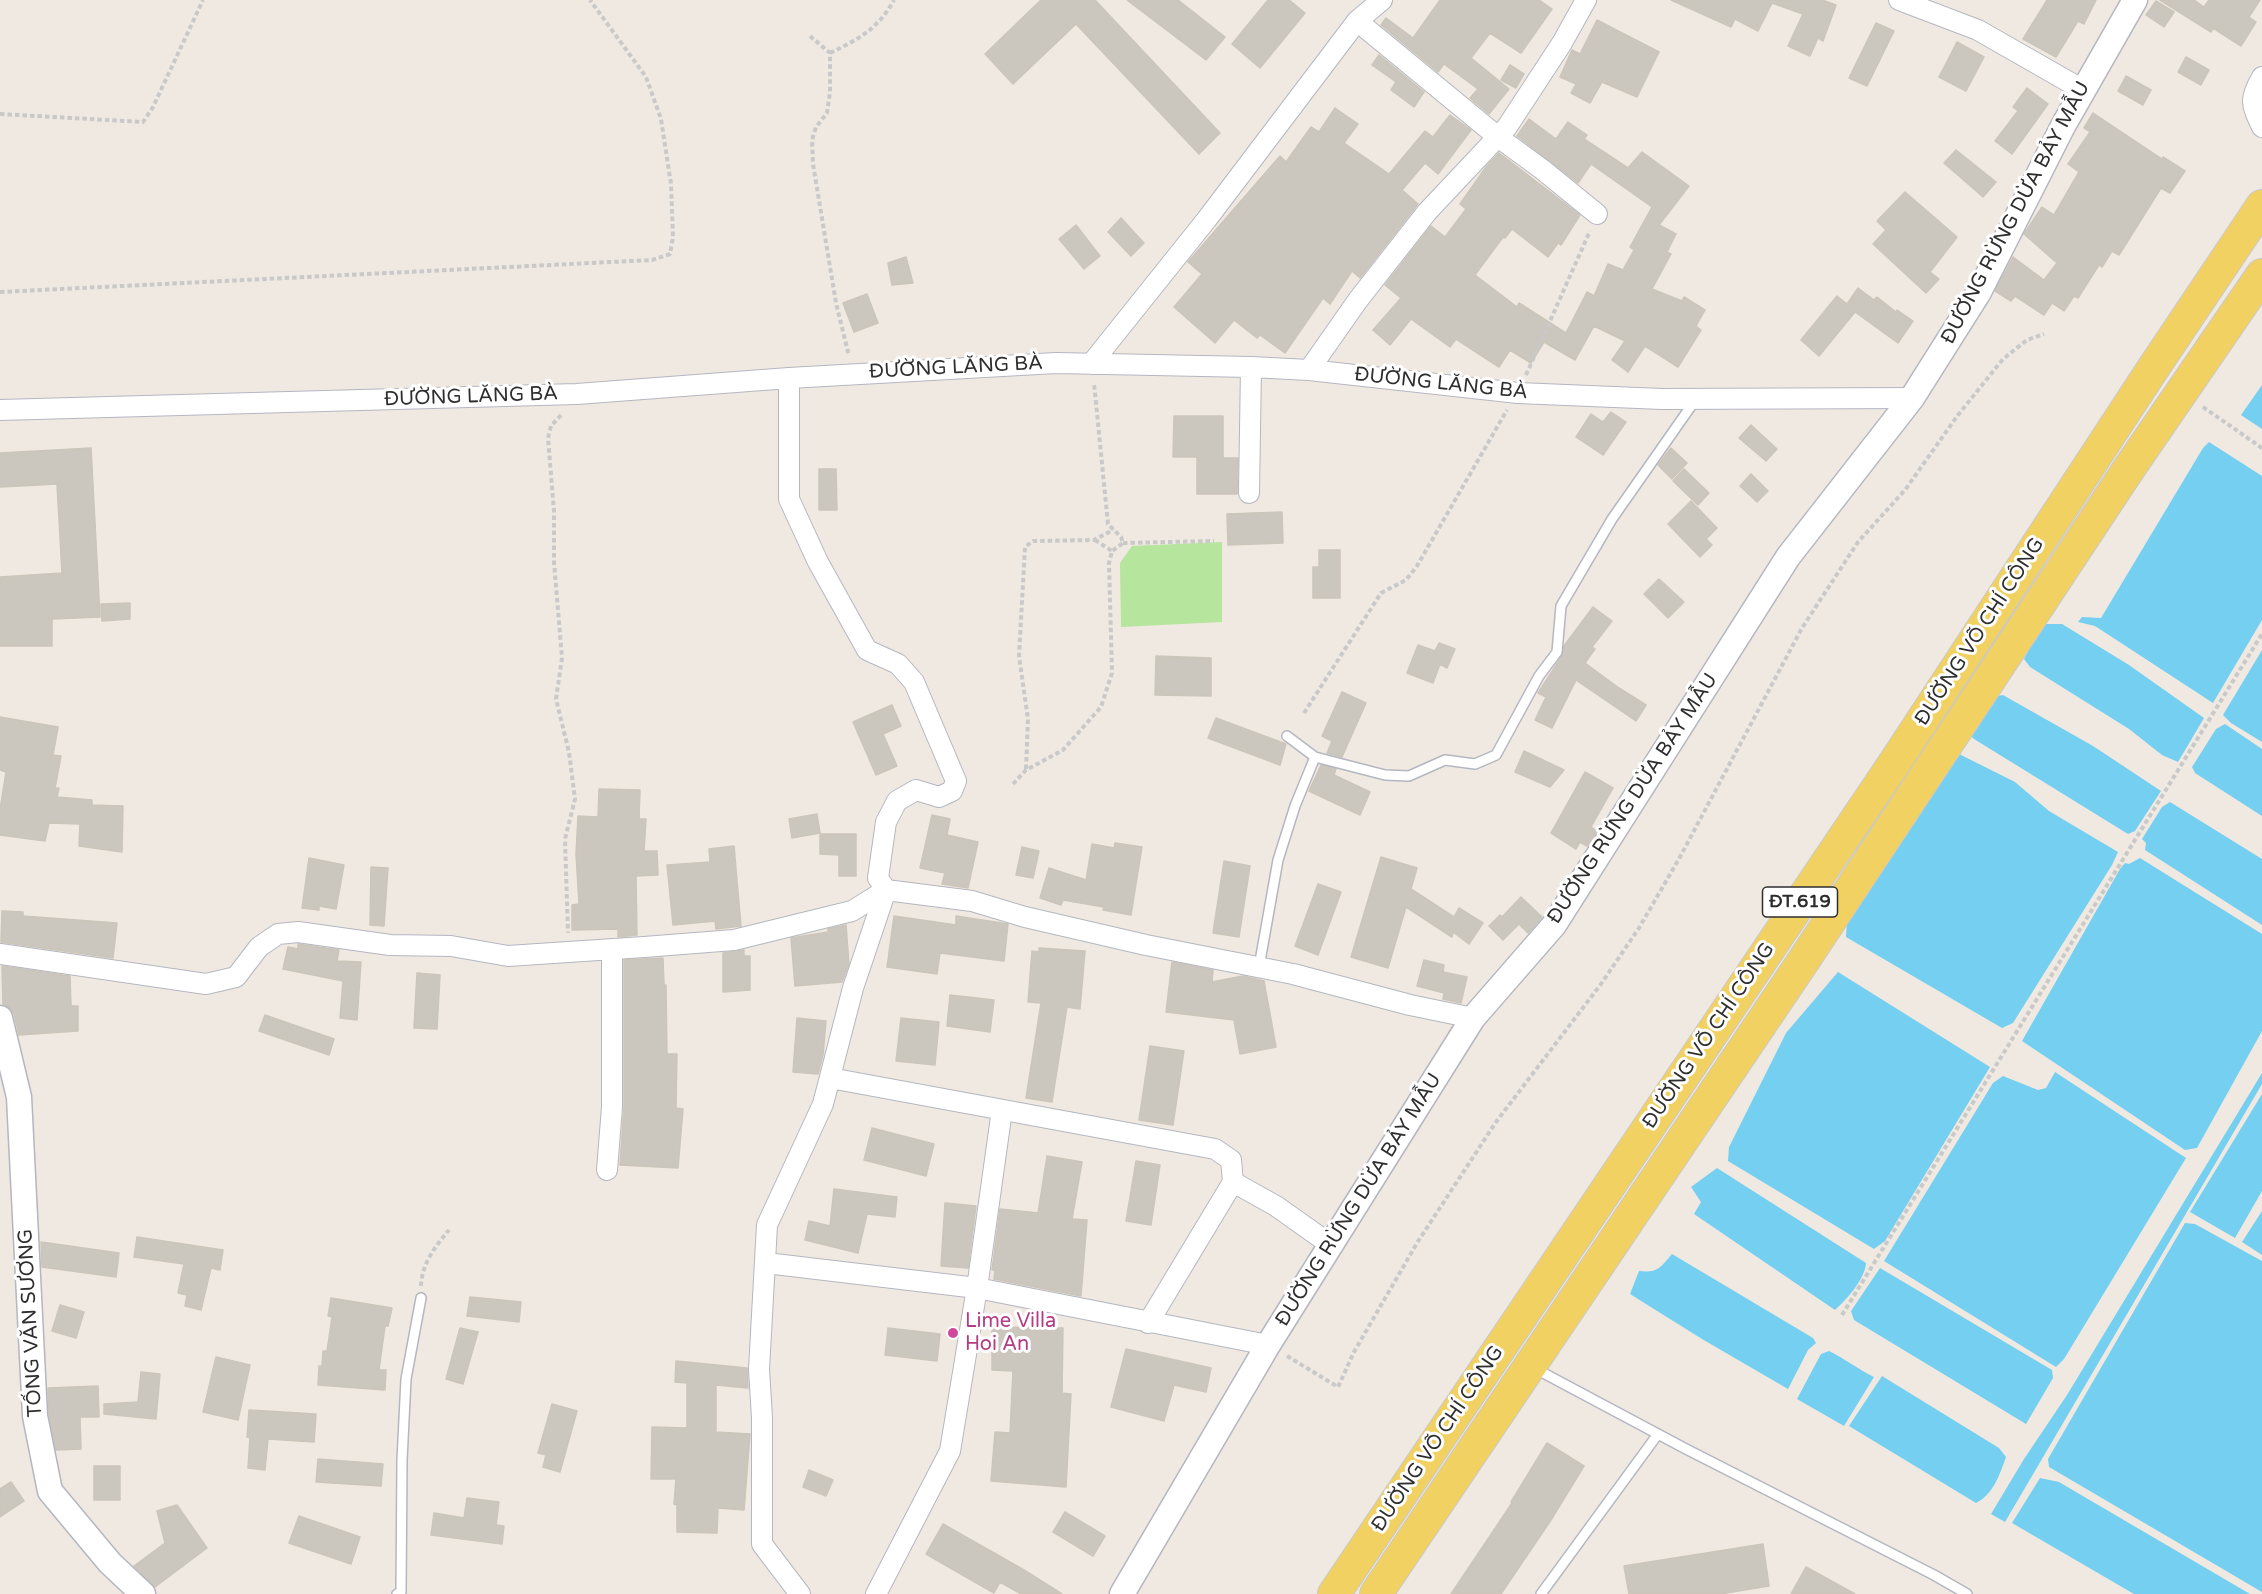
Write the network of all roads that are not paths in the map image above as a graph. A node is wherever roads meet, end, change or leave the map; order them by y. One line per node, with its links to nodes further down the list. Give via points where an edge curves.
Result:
1 (1382, 0): 5 (street)
2 (1586, 0): 9 (street, via 1562,43)
3 (1899, 0): 7 (street, via 1977,30)
4 (2135, 0): 7 (street, ĐƯỜNG RỪNG DỪA BẢY MẪU)
5 (1357, 21): 9 (street); 13 (street)
6 (2262, 77): 8 (street, via 2252,96)
7 (2083, 90): 18 (street, ĐƯỜNG RỪNG DỪA BẢY MẪU, via 1979,292)
8 (2262, 127)
9 (1498, 137): 11 (street); 15 (street, via 1427,212)
10 (2262, 206): 46 (main road, ĐƯỜNG VÕ CHÍ CÔNG / ĐT.619, via 1888,772)
11 (1597, 214)
12 (2262, 275): 39 (main road, ĐƯỜNG VÕ CHÍ CÔNG / ĐT.619)
13 (1091, 364): 14 (street, ĐƯỜNG LĂNG BÀ); 16 (street, ĐƯỜNG LĂNG BÀ)
14 (1251, 367): 15 (street, ĐƯỜNG LĂNG BÀ); 20 (street)
15 (1309, 370): 17 (street, ĐƯỜNG LĂNG BÀ, via 1518,393)
16 (789, 378): 19 (street, ĐƯỜNG LĂNG BÀ, via 578,394); 23 (street, via 789,500 867,650 898,664 914,682 956,781 952,791 939,797 916,790 897,801 886,822 878,878)
17 (1697, 397): 18 (street, ĐƯỜNG LĂNG BÀ); 22 (lane, via 1611,519 1561,606 1557,652 1539,676 1496,755 1475,764 1445,760 1409,776 1385,775)
18 (1912, 398): 27 (street, ĐƯỜNG RỪNG DỪA BẢY MẪU, via 1788,557 1554,925)
19 (0, 410)
20 (1249, 493)
21 (1287, 736): 22 (lane)
22 (1315, 757): 26 (lane, via 1278,860)
23 (886, 890): 24 (street, via 852,911 734,940); 26 (street, via 972,901 1146,945); 29 (street, via 853,988)
24 (612, 949): 25 (street, via 508,956 451,946 390,945 298,932 278,934 259,946 236,977 206,984); 31 (street, via 612,1107)
25 (0, 954)
26 (1259, 967): 27 (street)
27 (1473, 1017): 33 (street, ĐƯỜNG RỪNG DỪA BẢY MẪU)
28 (0, 1018): 41 (street, TỐNG VĂN SƯƠNG, via 19,1097 35,1416 50,1491 110,1563)
29 (830, 1078): 30 (street); 34 (street, via 823,1104 767,1225)
30 (1002, 1110): 32 (street, via 1215,1149 1232,1160); 35 (street)
31 (607, 1170)
32 (1233, 1182): 33 (street, via 1276,1206); 37 (street)
33 (1331, 1245): 38 (street, ĐƯỜNG RỪNG DỪA BẢY MẪU)
34 (766, 1263): 35 (street); 43 (street, via 759,1369 762,1544)
35 (977, 1288): 37 (street); 44 (street, via 950,1451)
36 (421, 1298): 42 (lane, via 406,1379 401,1592)
37 (1148, 1323): 38 (street)
38 (1268, 1345): 45 (street, ĐƯỜNG RỪNG DỪA BẢY MẪU)
39 (1529, 1365): 40 (lane); 47 (main road, ĐƯỜNG VÕ CHÍ CÔNG / ĐT.619)
40 (1658, 1434): 48 (lane); 49 (lane)
41 (142, 1594)
42 (397, 1594)
43 (800, 1594)
44 (876, 1594)
45 (1122, 1594)
46 (1334, 1594)
47 (1376, 1594)
48 (1541, 1594)
49 (1967, 1594)

